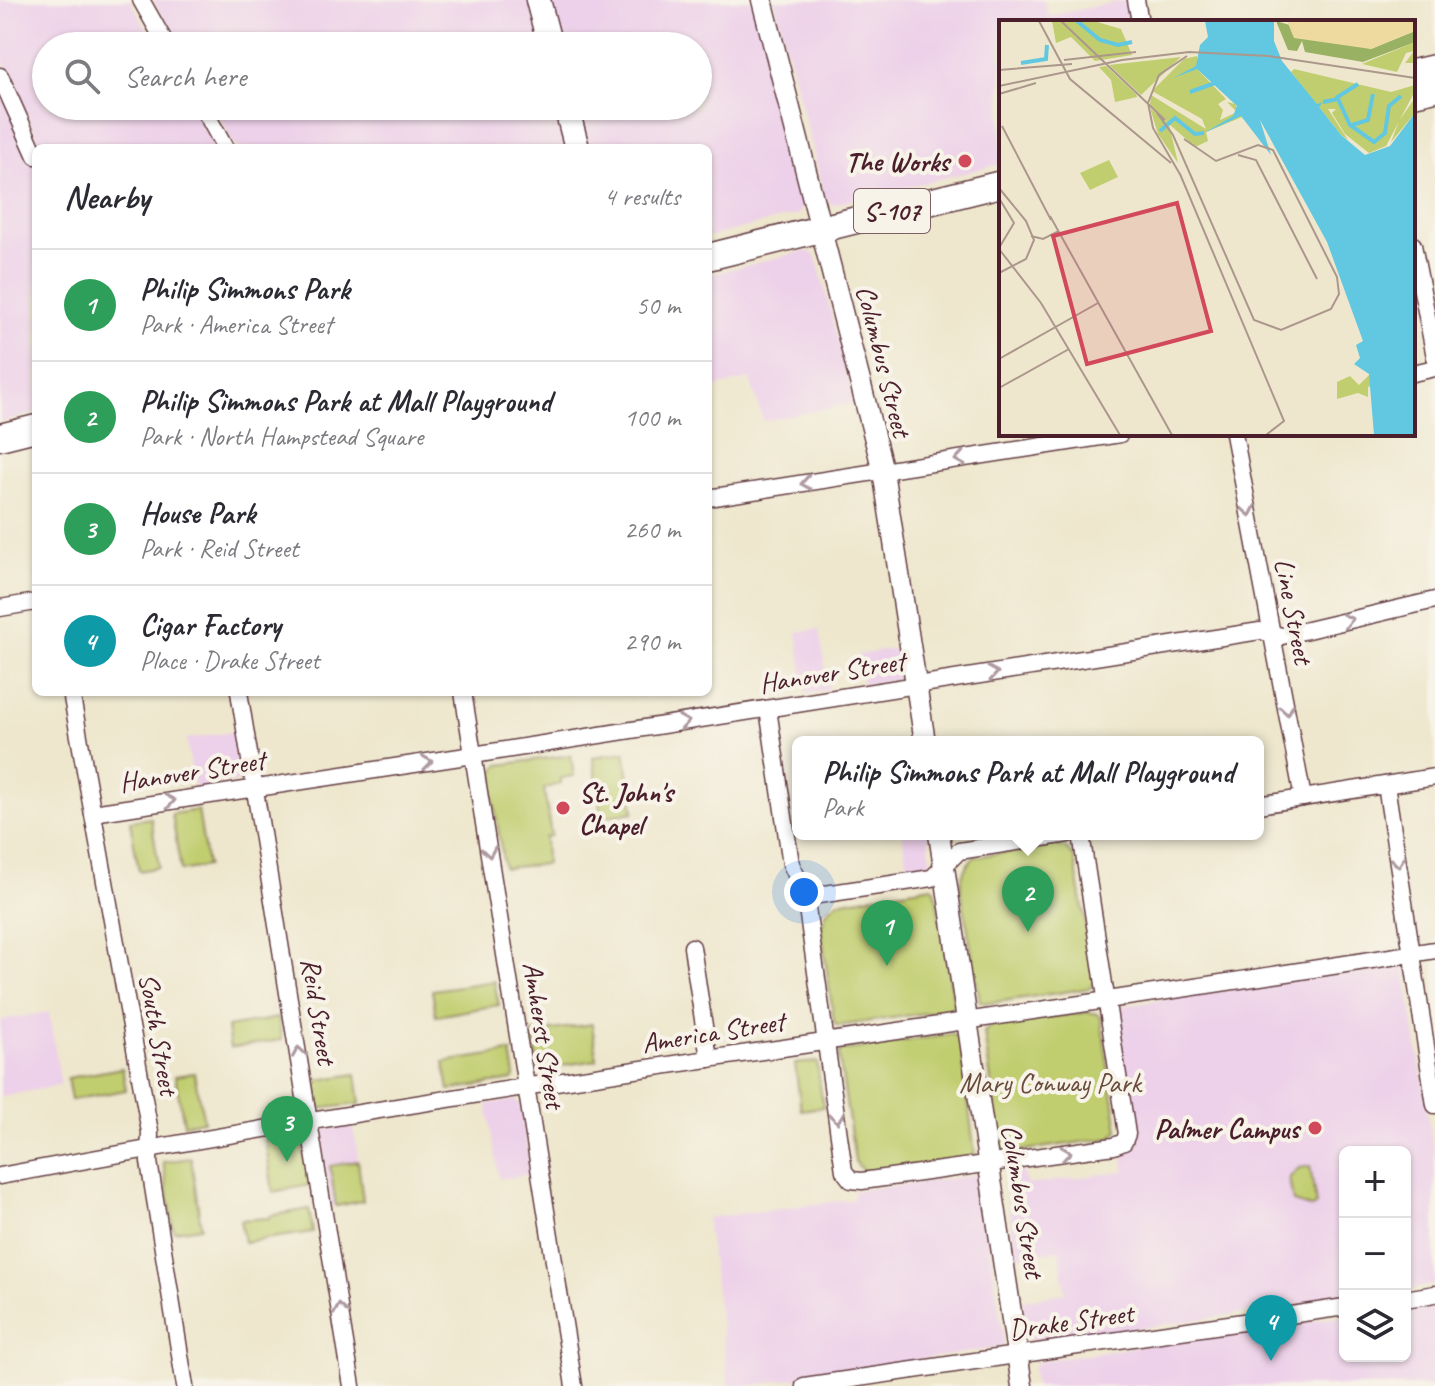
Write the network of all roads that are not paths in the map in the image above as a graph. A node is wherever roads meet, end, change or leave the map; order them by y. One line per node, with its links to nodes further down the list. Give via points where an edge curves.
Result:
1 (141, 0): 6 (street)
2 (538, 0): 7 (main road)
3 (762, 0): 19 (street, Columbus Street)
4 (1136, 0): 5 (street)
5 (1140, 20)
6 (159, 32)
7 (546, 32)
8 (1435, 68): 9 (main road)
9 (1415, 73)
10 (0, 76): 17 (street)
11 (1435, 88): 12 (main road)
12 (1415, 93)
13 (210, 120): 15 (street)
14 (570, 120): 16 (main road)
15 (223, 144)
16 (576, 144)
17 (32, 147)
18 (999, 184): 19 (main road, S-107)
19 (821, 228): 21 (main road, S-107); 29 (street, Columbus Street)
20 (1415, 255): 22 (street)
21 (712, 256)
22 (1435, 357)
23 (1435, 368): 24 (street)
24 (1415, 373)
25 (32, 429): 28 (main road)
26 (1107, 436): 29 (street, one-way to 29)
27 (1234, 436): 34 (street, Line Street, one-way to 34)
28 (0, 437)
29 (883, 471): 30 (street, one-way to 30); 35 (street, Columbus Street)
30 (712, 497)
31 (1435, 600): 34 (street, Hanover Street, one-way to 31, via 1282,636)
32 (32, 603): 33 (street)
33 (0, 608)
34 (1272, 633): 35 (street, Hanover Street, one-way to 34); 45 (street, Line Street, one-way to 45)
35 (916, 685): 39 (street, Hanover Street); 40 (street, Columbus Street)
36 (72, 696): 47 (street, South Street)
37 (240, 696): 44 (street, Reid Street)
38 (464, 696): 41 (street, Amherst Street)
39 (768, 709): 41 (street, Hanover Street, one-way to 39); 52 (street, via 791,864)
40 (924, 736)
41 (473, 755): 44 (street, Hanover Street, one-way to 41); 60 (street, Amherst Street, one-way to 60)
42 (1435, 777): 43 (street)
43 (1386, 785): 45 (street); 55 (street, one-way to 55)
44 (256, 787): 47 (street, Hanover Street, one-way to 44); 62 (street, Reid Street, one-way to 44)
45 (1303, 798): 46 (street)
46 (1264, 804)
47 (93, 813): 63 (street, South Street)
48 (940, 840): 51 (street, Columbus Street)
49 (1030, 840): 51 (street, via 959,851)
50 (1082, 840): 56 (street)
51 (944, 866): 52 (street, via 932,878); 57 (street, Columbus Street)
52 (805, 897): 58 (street)
53 (692, 947): 59 (street)
54 (1435, 950): 55 (street, America Street)
55 (1411, 954): 56 (street, America Street); 61 (street)
56 (1107, 999): 57 (street, America Street); 64 (street, one-way to 56, via 1124,1142)
57 (968, 1020): 58 (street, America Street); 64 (street, Columbus Street)
58 (827, 1041): 59 (street, America Street); 64 (street, one-way to 64, via 844,1171 851,1180)
59 (709, 1059): 60 (street, America Street)
60 (526, 1087): 62 (street, America Street); 72 (street, Amherst Street)
61 (1435, 1105)
62 (310, 1121): 63 (street, America Street); 71 (street, Reid Street, one-way to 62)
63 (150, 1148): 65 (street, America Street); 70 (street, South Street)
64 (988, 1164): 69 (street, Columbus Street)
65 (0, 1176)
66 (1435, 1294): 67 (street)
67 (1411, 1298)
68 (1339, 1308): 69 (street, Drake Street)
69 (1018, 1355): 73 (street, Drake Street); 74 (street, Columbus Street)
70 (185, 1386)
71 (352, 1386)
72 (574, 1386)
73 (804, 1386)
74 (1022, 1386)

